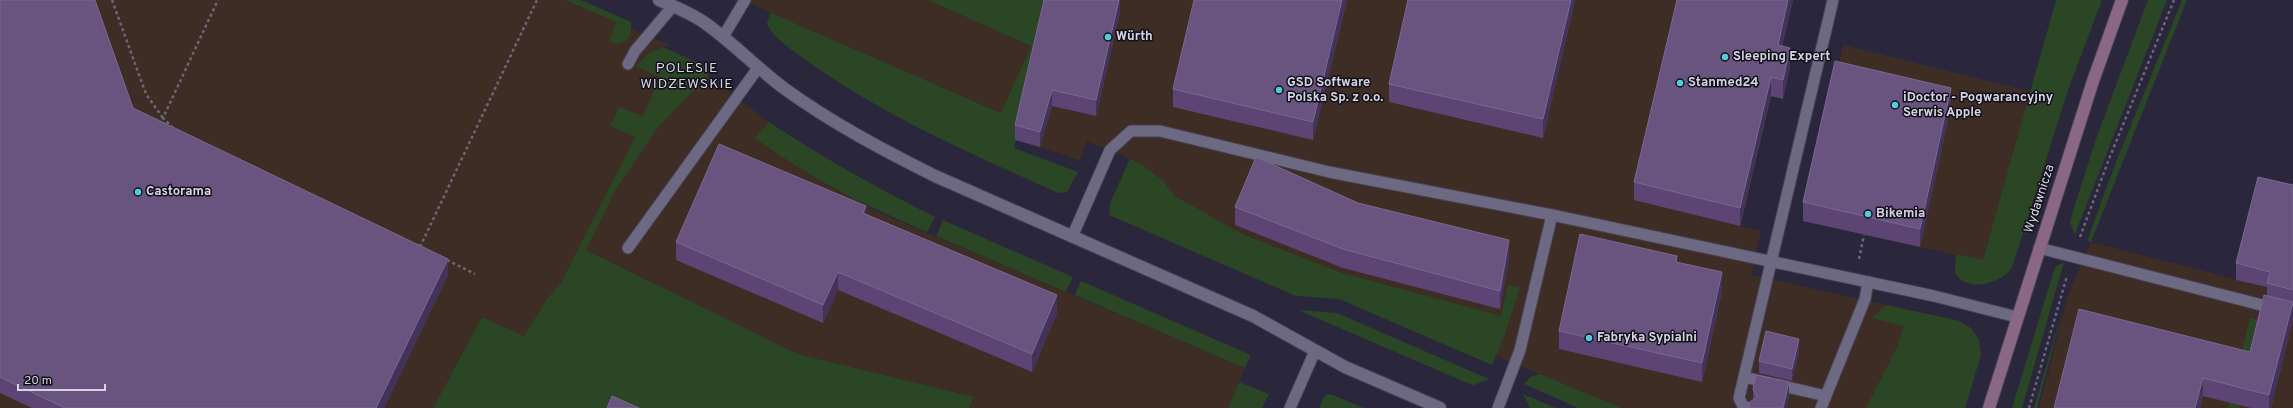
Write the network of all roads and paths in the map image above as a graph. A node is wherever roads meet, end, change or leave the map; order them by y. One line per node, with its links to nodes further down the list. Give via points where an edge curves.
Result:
1 (112, 0): 13 (path, via 146,94)
2 (218, 0): 13 (path)
3 (537, 0): 18 (path)
4 (659, 0): 9 (street)
5 (745, 0): 10 (lane)
6 (1834, 0): 24 (lane)
7 (2122, 0): 20 (street, Wydawnicza)
8 (2174, 0): 23 (path, via 2109,159)
9 (673, 6): 10 (street, via 691,14); 11 (lane, via 635,51)
10 (723, 37): 12 (street)
11 (628, 64)
12 (758, 68): 16 (street, via 810,106 893,155); 19 (lane)
13 (163, 118): 14 (path)
14 (178, 131)
15 (1552, 215): 16 (lane, via 1329,172 1160,131 1131,131 1110,150); 24 (lane); 34 (lane, via 1520,350)
16 (1072, 237): 29 (street, via 1253,316)
17 (413, 244): 18 (path)
18 (420, 248): 21 (path)
19 (628, 248)
20 (2039, 248): 23 (lane); 28 (street, Wydawnicza)
21 (427, 251)
22 (440, 257): 25 (path)
23 (2073, 257): 27 (lane); 38 (path)
24 (1772, 263): 26 (lane); 30 (lane)
25 (475, 274)
26 (1868, 282): 28 (lane); 31 (lane, via 1865,299)
27 (2293, 313)
28 (2017, 318): 37 (street, Wydawnicza)
29 (1315, 351): 32 (lane); 33 (street, via 1345,367)
30 (1744, 377): 31 (lane); 35 (lane, via 1739,398 1743,406)
31 (1826, 396): 36 (lane)
32 (1290, 408)
33 (1440, 408)
34 (1498, 408)
35 (1750, 408)
36 (1821, 408)
37 (1989, 408)
38 (2029, 408)

